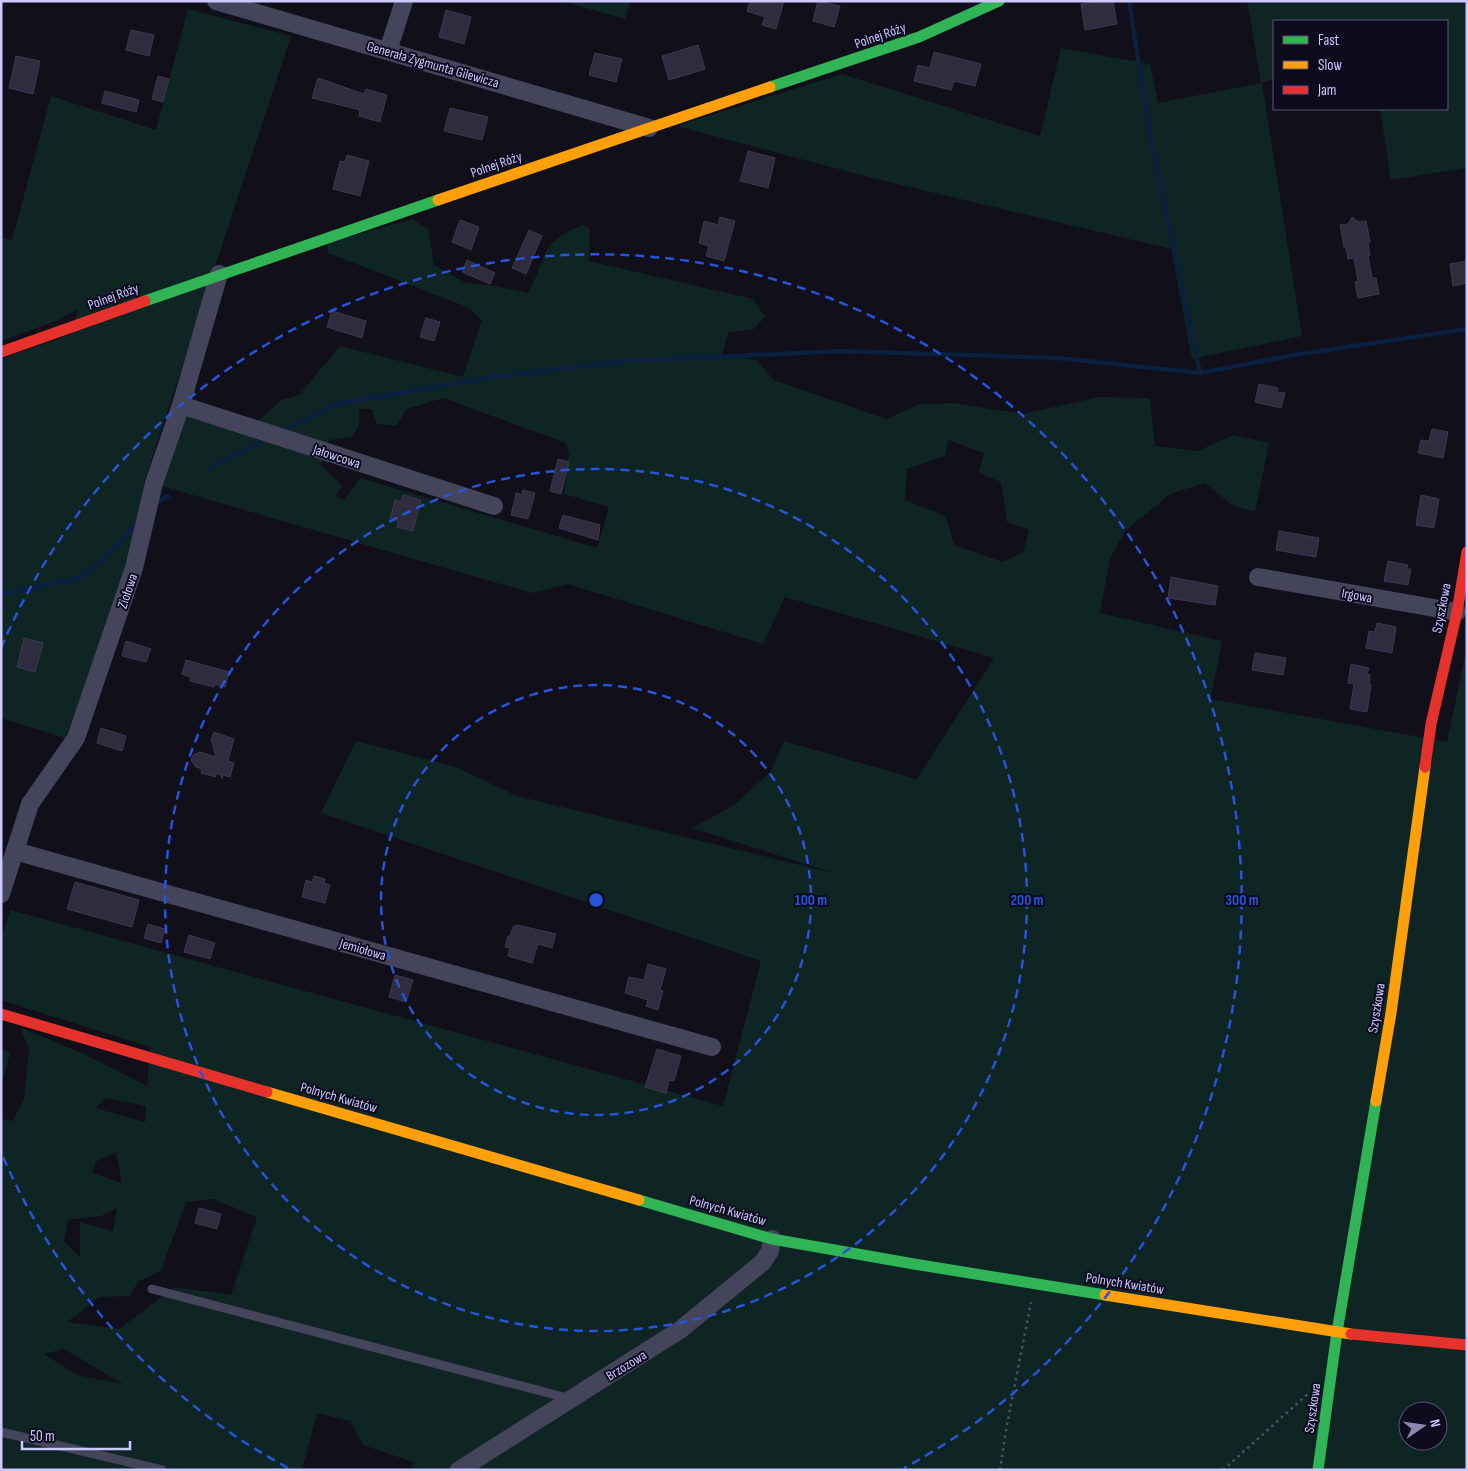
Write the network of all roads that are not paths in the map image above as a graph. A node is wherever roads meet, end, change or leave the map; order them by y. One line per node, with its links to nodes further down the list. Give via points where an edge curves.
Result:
1 (216, 1): 4 (street, Generała Zygmunta Gilewicza)
2 (404, 1): 4 (street)
3 (999, 1): 5 (street, Polnej Róży, via 919,37)
4 (388, 51): 5 (street, Generała Zygmunta Gilewicza)
5 (649, 128): 6 (street, Polnej Róży)
6 (219, 274): 7 (street, Polnej Róży); 8 (street, Ziołowa)
7 (1, 352)
8 (180, 406): 9 (street, Jałowcowa); 13 (street, Ziołowa, via 154,483 134,568 76,738 30,804)
9 (494, 506)
10 (1467, 552): 12 (street, Szyszkowa)
11 (1258, 577): 12 (street, Irgowa)
12 (1457, 612): 19 (street, Szyszkowa, via 1431,724 1390,1013)
13 (15, 851): 14 (street, Ziołowa); 16 (street, Jemiołowa)
14 (1, 894)
15 (1, 1014): 17 (street, Polnych Kwiatów)
16 (712, 1047)
17 (772, 1238): 19 (street, Polnych Kwiatów, via 858,1255); 21 (street, Brzozowa, via 770,1251 763,1262 680,1330)
18 (152, 1289): 21 (lane)
19 (1337, 1332): 20 (street, Polnych Kwiatów); 25 (street, Szyszkowa)
20 (1467, 1345)
21 (572, 1399): 24 (street, Brzozowa)
22 (1, 1432): 23 (lane)
23 (162, 1470)
24 (459, 1470)
25 (1318, 1470)

